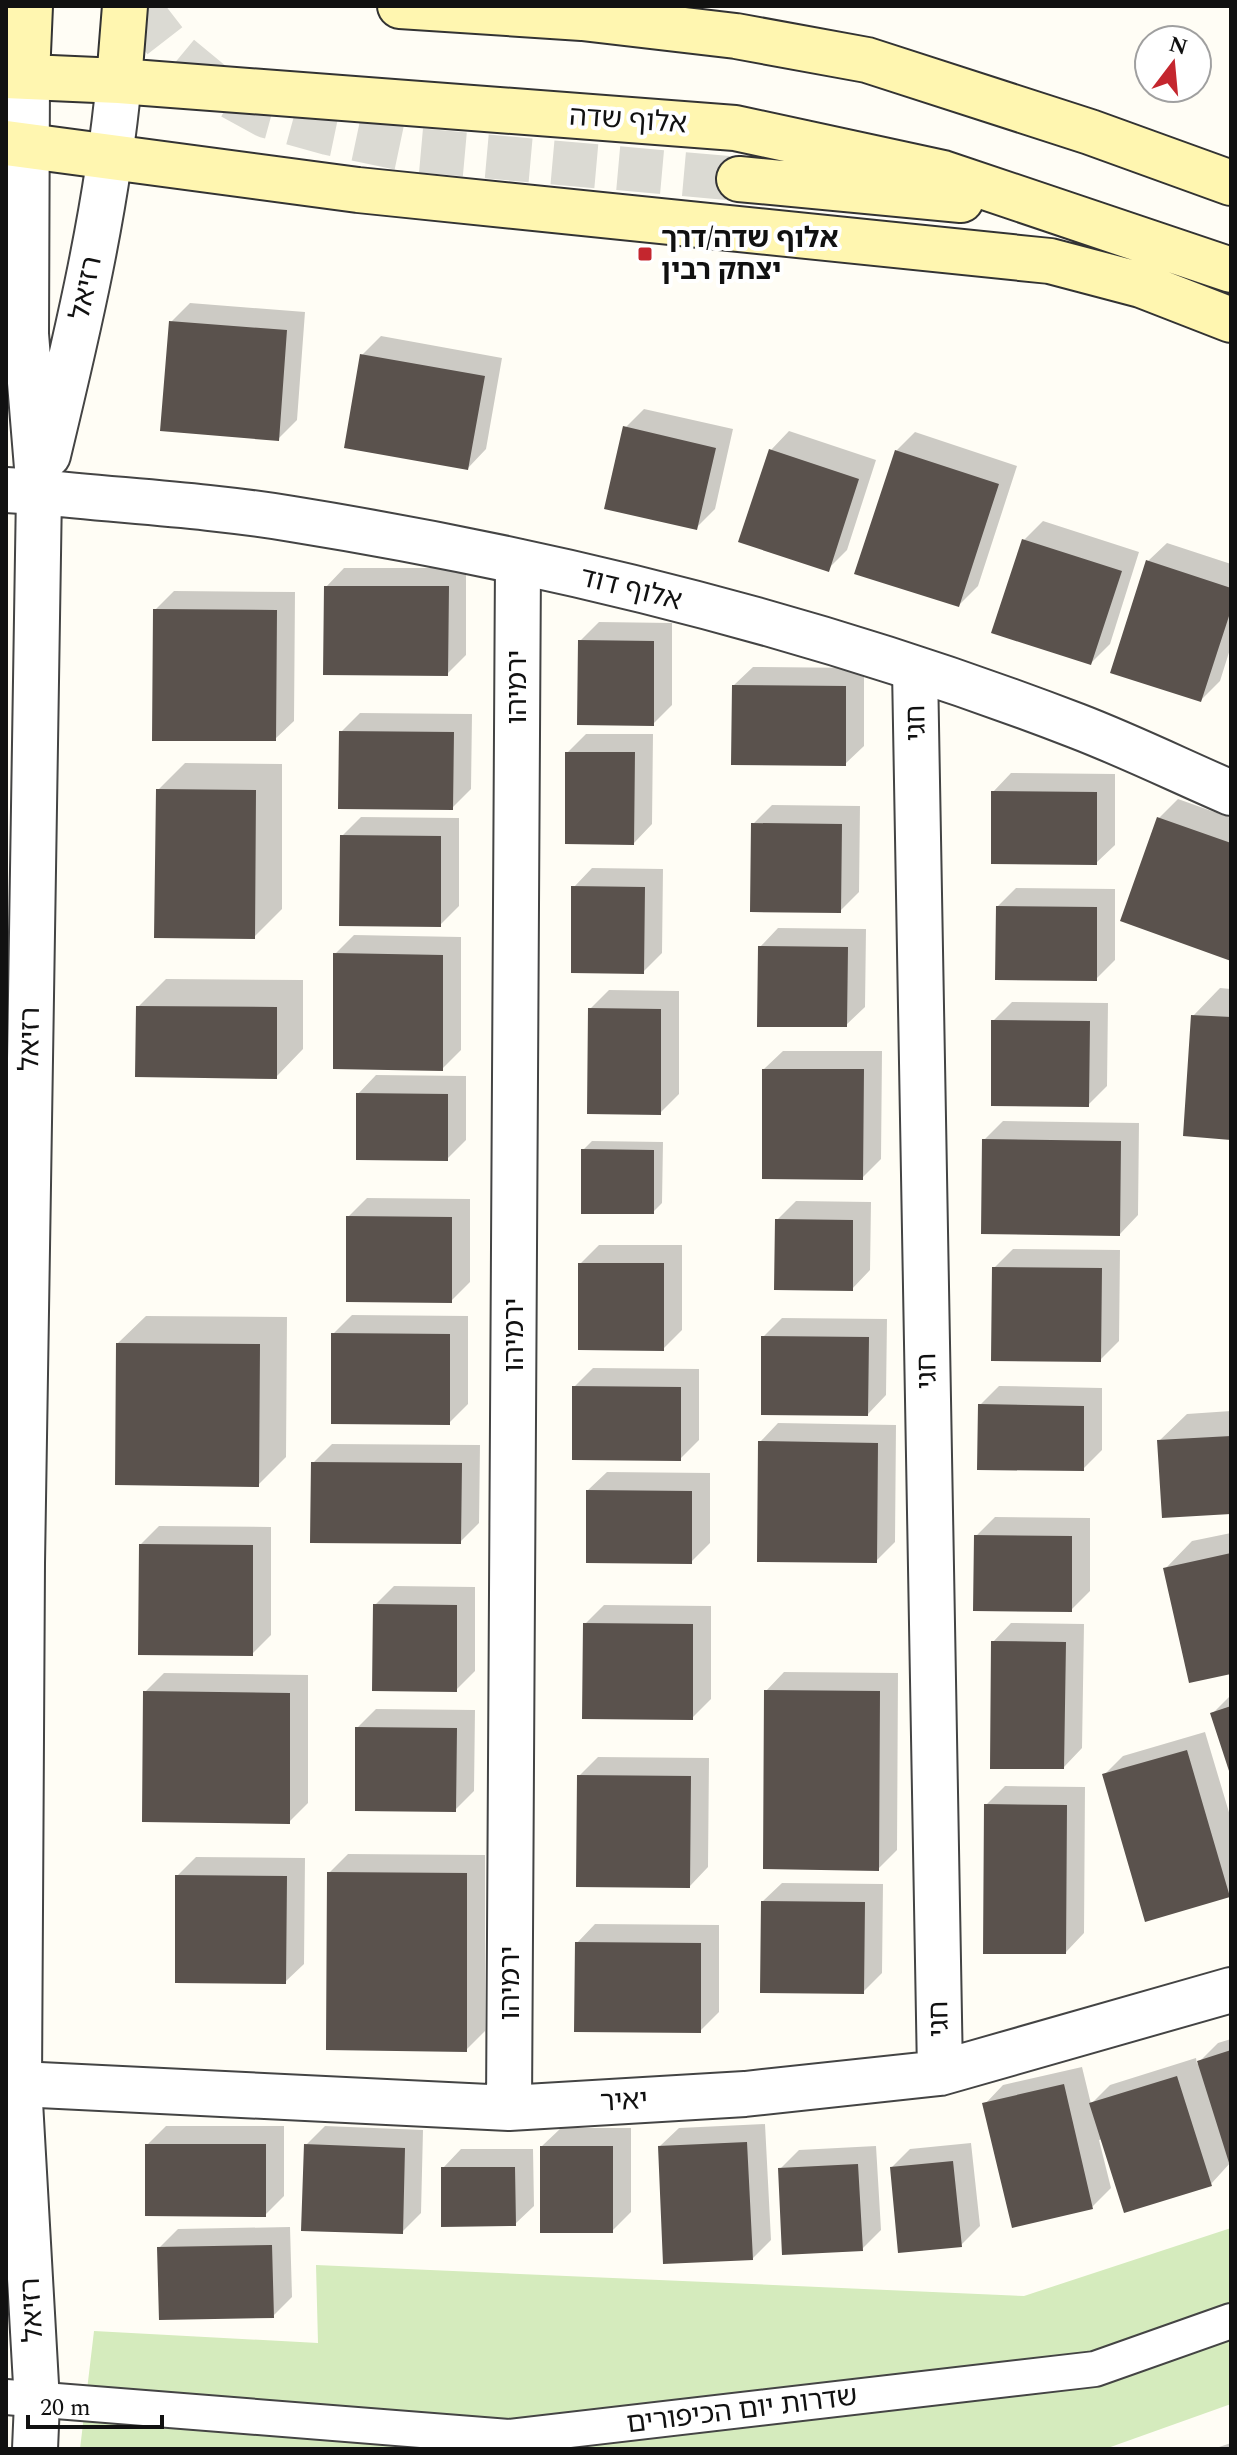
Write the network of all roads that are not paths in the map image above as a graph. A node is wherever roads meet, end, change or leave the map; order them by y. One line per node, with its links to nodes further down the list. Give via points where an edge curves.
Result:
1 (30, 6): 4 (main road)
2 (125, 6): 5 (main road)
3 (400, 6): 9 (main road, via 582,18 736,36 867,60)
4 (16, 76): 5 (main road, אלוף שדה); 6 (street, רזיאל)
5 (119, 81): 7 (street, רזיאל); 10 (main road, אלוף שדה, via 735,128 943,173)
6 (16, 145): 7 (main road); 13 (street, רזיאל, via 26,334)
7 (112, 157): 12 (main road, via 373,192 1050,261 1141,285); 13 (street, רזיאל, via 84,303)
8 (739, 179): 10 (main road)
9 (1231, 183)
10 (1051, 209): 11 (main road, אלוף שדה)
11 (1231, 270)
12 (1231, 320)
13 (22, 491): 14 (street, אלוף דוד, via 290,519); 19 (street, רזיאל, via 22,1563)
14 (518, 562): 15 (street, אלוף דוד, via 727,612); 20 (street, ירמיהו)
15 (915, 669): 16 (street, אלוף דוד, via 1078,727); 18 (street, חגי)
16 (1231, 793)
17 (1231, 1990): 18 (street, יאיר)
18 (940, 2073): 20 (street, יאיר, via 745,2094)
19 (12, 2082): 20 (street, יאיר); 22 (street, רזיאל)
20 (509, 2108)
21 (1231, 2321): 22 (street, שדרות יום הכיפורים, via 1095,2369 509,2437)
22 (22, 2399): 23 (street, רזיאל)
23 (35, 2449)

